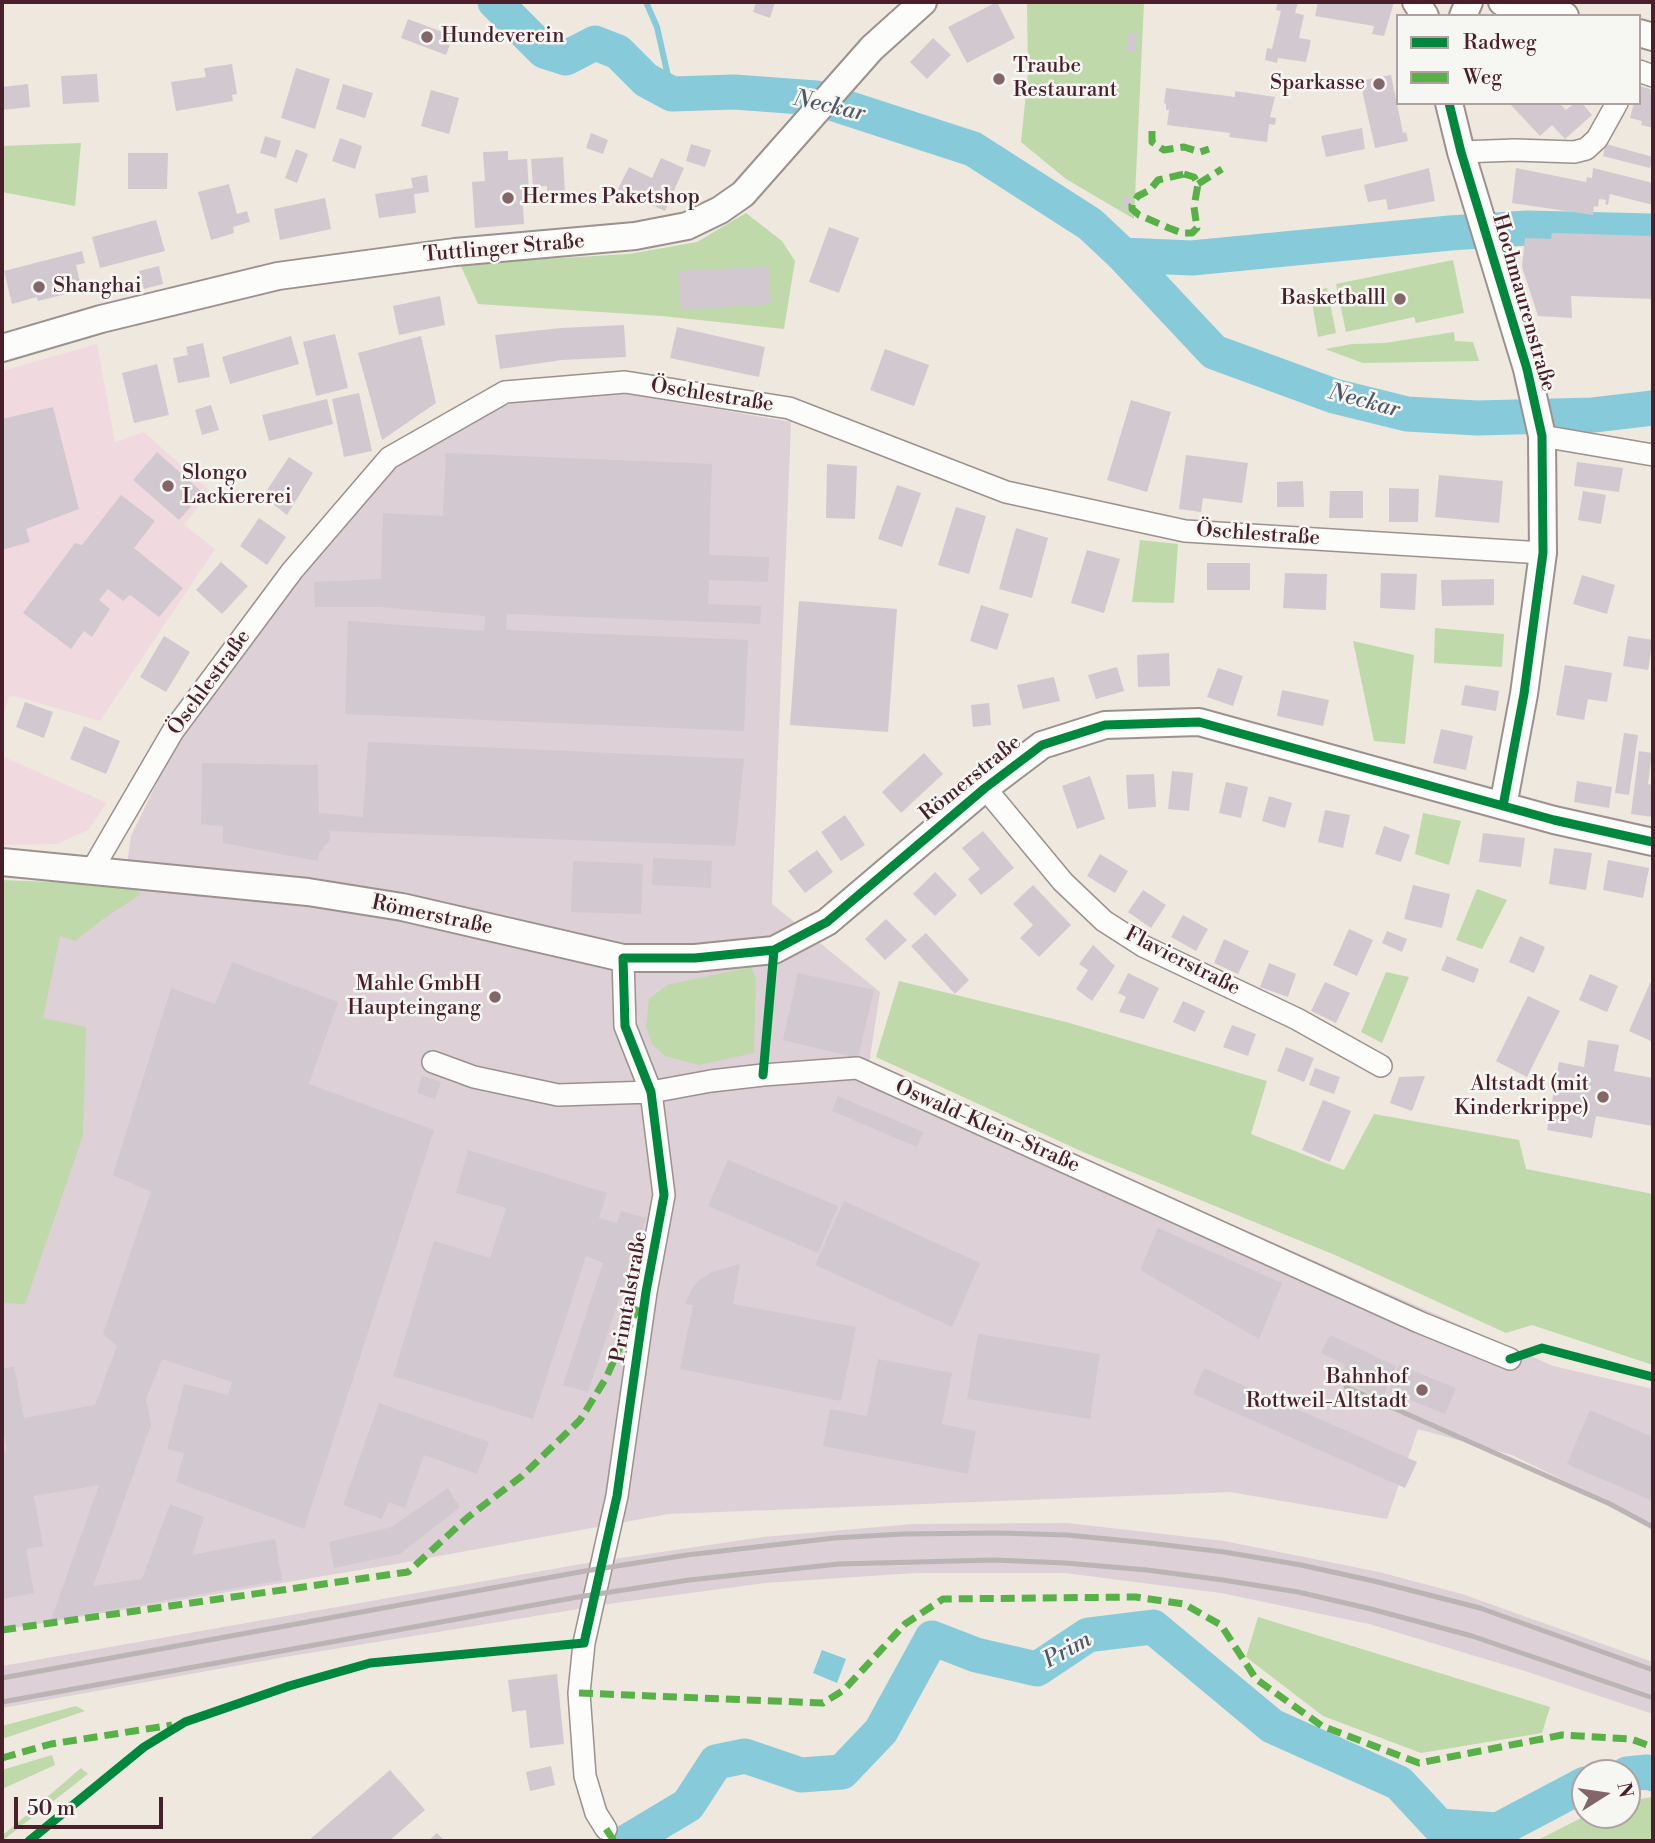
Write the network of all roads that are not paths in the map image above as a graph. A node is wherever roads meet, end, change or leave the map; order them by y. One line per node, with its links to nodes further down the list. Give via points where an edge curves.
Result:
1 (922, 2): 7 (street, Tuttlinger Straße, via 872,48 743,194 687,226 635,236 455,252 278,276)
2 (1503, 2): 3 (street)
3 (1556, 14)
4 (1449, 105): 6 (street, Hochmaurenstraße)
5 (1616, 105): 6 (street, via 1586,149)
6 (1461, 152): 8 (street, Hochmaurenstraße, via 1527,369)
7 (2, 348)
8 (1542, 436): 9 (street); 10 (street, Hochmaurenstraße)
9 (1653, 455)
10 (1543, 553): 12 (street, Hochmaurenstraße); 15 (street, Öschlestraße, via 1185,531 1006,492 789,408 625,382 505,392 389,458 292,571 173,732)
11 (985, 788): 12 (street, Römerstraße, via 1042,745 1105,725 1199,722); 16 (street, Römerstraße, via 827,922 774,950 695,958); 18 (street, Flavierstraße, via 1063,882 1104,921 1143,946 1297,1019)
12 (1503, 806): 13 (street, Römerstraße)
13 (1653, 842)
14 (2, 862): 15 (street, Römerstraße)
15 (92, 870): 16 (street, Römerstraße, via 308,892 402,907)
16 (623, 958): 19 (street, Primtalstraße, via 625,1026)
17 (433, 1062): 19 (street, Oswald-Klein-Straße, via 474,1077 558,1095)
18 (1381, 1066)
19 (651, 1092): 20 (street, Oswald-Klein-Straße, via 750,1076 857,1068 1406,1317); 21 (street, Primtalstraße, via 664,1195 617,1496 584,1643 579,1693 585,1776)
20 (1510, 1359)
21 (606, 1829)

